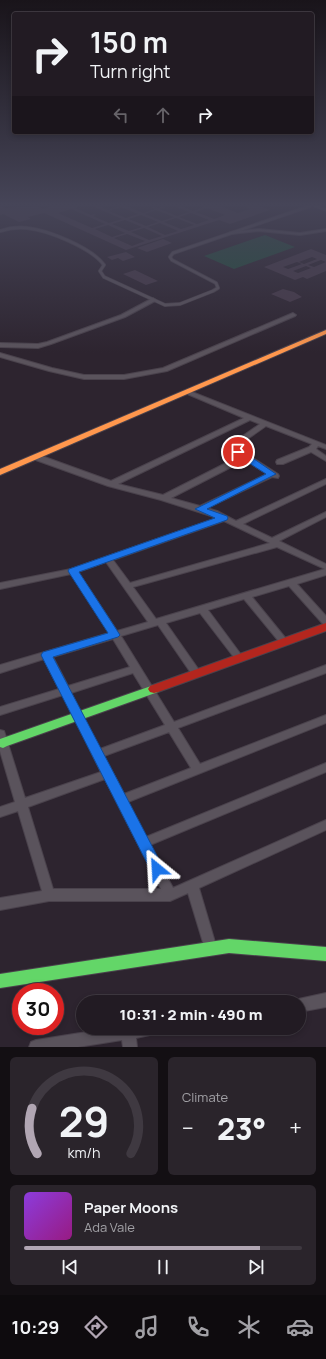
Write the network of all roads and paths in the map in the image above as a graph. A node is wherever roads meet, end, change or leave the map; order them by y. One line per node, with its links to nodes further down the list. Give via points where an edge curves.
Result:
1 (92, 255): 3 (lane, via 104,265 100,271 104,277)
2 (172, 255): 3 (lane, via 170,257 178,264 216,283 218,288 172,305)
3 (153, 300): 6 (street, via 123,316 49,343 38,346)
4 (293, 315): 7 (street, via 165,370 131,376 84,377)
5 (326, 332): 8 (street)
6 (0, 345)
7 (0, 355)
8 (190, 393): 9 (street); 14 (street)
9 (250, 418): 10 (street); 20 (street)
10 (266, 423): 11 (street); 13 (street, via 231,447)
11 (314, 446): 12 (street); 15 (street); 16 (street)
12 (326, 447)
13 (245, 457): 21 (street); 22 (street, via 273,475)
14 (40, 458): 17 (street); 18 (street); 20 (street)
15 (326, 459)
16 (280, 462)
17 (0, 472)
18 (0, 479)
19 (326, 481): 25 (street)
20 (111, 484): 21 (street)
21 (164, 498): 22 (street)
22 (200, 509): 24 (street)
23 (326, 514): 26 (street)
24 (224, 518): 25 (street); 27 (street)
25 (236, 524): 26 (street)
26 (275, 543): 28 (street); 33 (street)
27 (108, 559): 29 (street); 33 (street)
28 (326, 567)
29 (73, 571): 32 (street); 39 (street)
30 (326, 572): 31 (street)
31 (291, 582): 34 (street); 37 (street)
32 (0, 586)
33 (128, 586): 36 (street)
34 (246, 596): 35 (street); 40 (street)
35 (202, 609): 36 (street); 42 (street)
36 (157, 622): 39 (street); 46 (street)
37 (326, 622)
38 (326, 627): 40 (street)
39 (115, 635): 41 (street); 44 (street)
40 (284, 642): 42 (street)
41 (47, 655): 43 (street); 48 (street)
42 (239, 658): 46 (street)
43 (0, 669)
44 (135, 669): 47 (street); 48 (street)
45 (326, 669): 52 (street)
46 (196, 673): 47 (street)
47 (149, 690): 50 (street); 52 (street)
48 (65, 691): 49 (street); 50 (street)
49 (0, 711)
50 (78, 716): 53 (street); 54 (street)
51 (326, 719): 56 (street)
52 (171, 727): 54 (street); 56 (street)
53 (2, 746): 59 (street)
54 (98, 754): 57 (street)
55 (326, 767): 62 (street)
56 (198, 770): 58 (street)
57 (108, 774): 58 (street); 59 (street)
58 (122, 800): 62 (street)
59 (22, 805): 60 (street); 64 (street)
60 (0, 812)
61 (326, 825): 63 (street)
62 (144, 843): 65 (street)
63 (192, 885): 65 (street); 67 (street)
64 (50, 895): 65 (street); 66 (street)
65 (170, 895)
66 (0, 904)
67 (211, 949): 68 (street, via 229,946); 69 (street)
68 (326, 954)
69 (0, 981)
70 (326, 1000): 71 (street)
71 (306, 1004)
72 (110, 1035): 74 (street)
73 (128, 1035): 75 (street)
74 (36, 1047)
75 (130, 1047)

